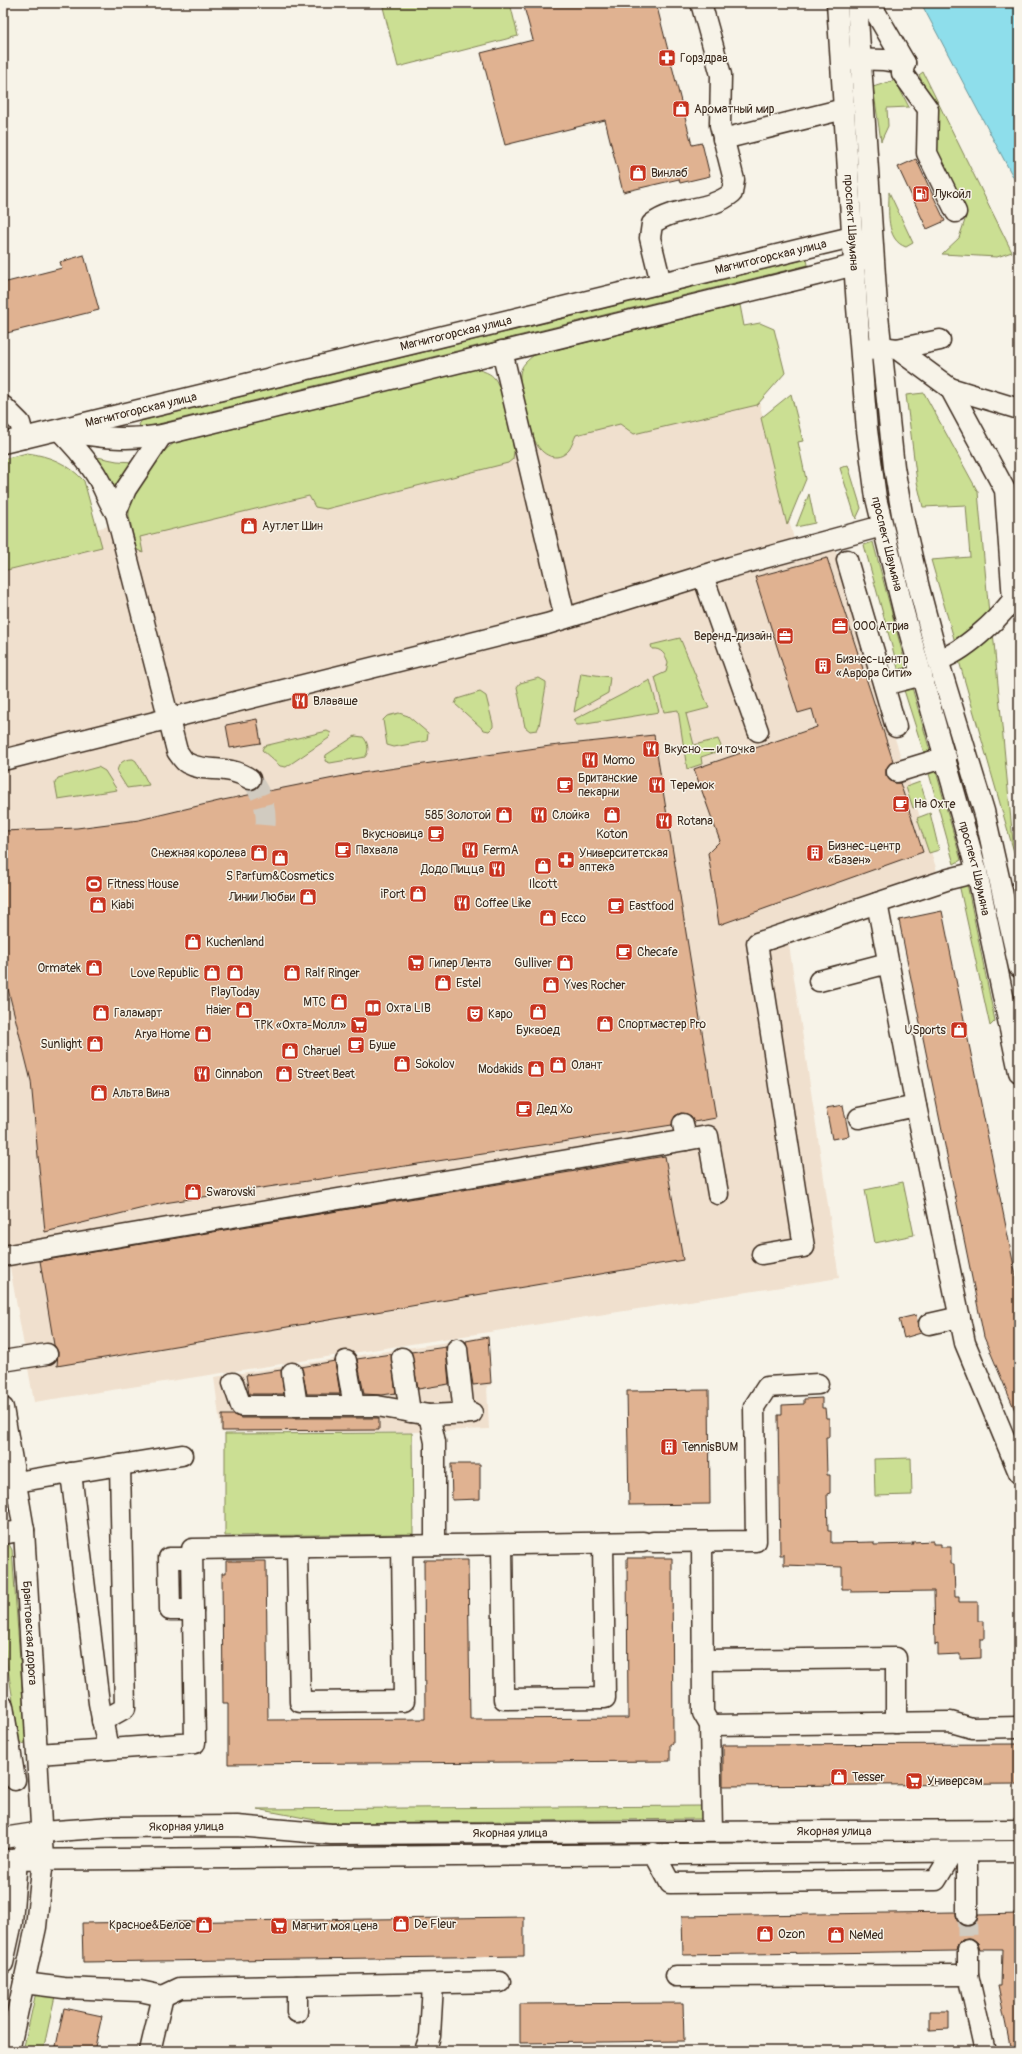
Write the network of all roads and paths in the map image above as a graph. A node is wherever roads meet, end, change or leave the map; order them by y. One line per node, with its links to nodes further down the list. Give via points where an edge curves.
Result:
1 (701, 3): 9 (street, via 721,75 719,111)
2 (836, 3): 6 (street, проспект Шаумяна)
3 (857, 3): 5 (street, проспект Шаумяна)
4 (870, 3): 7 (street)
5 (860, 59): 6 (street); 7 (street); 12 (street, проспект Шаумяна)
6 (840, 60): 8 (street, проспект Шаумяна)
7 (905, 63): 10 (street, via 902,73 928,109 927,153)
8 (844, 109): 9 (street); 11 (street, проспект Шаумяна)
9 (723, 139): 14 (street, via 734,180 732,194 722,201 662,216 652,224 650,238)
10 (956, 212)
11 (852, 237): 12 (street); 13 (street, проспект Шаумяна); 14 (street, Магнитогорская улица)
12 (873, 250): 13 (street, Магнитогорская улица); 16 (street, проспект Шаумяна)
13 (854, 265): 17 (street, проспект Шаумяна); 18 (street, Магнитогорская улица)
14 (661, 283): 22 (street, Магнитогорская улица)
15 (940, 340): 16 (street)
16 (889, 348): 17 (street); 19 (street); 32 (street, проспект Шаумяна, via 889,428 902,514)
17 (861, 350): 28 (street, проспект Шаумяна, via 871,460)
18 (502, 351): 23 (street, Магнитогорская улица); 31 (street)
19 (950, 388): 21 (street); 26 (street)
20 (3, 406): 24 (street, via 20,423)
21 (1019, 409)
22 (57, 431): 23 (street, Магнитогорская улица, via 112,439); 24 (street, Магнитогорская улица); 27 (street, via 83,455 100,480)
23 (162, 435): 27 (street, via 126,489)
24 (24, 438): 25 (street, Магнитогорская улица)
25 (3, 443)
26 (1012, 489): 32 (street, via 1013,600 995,621 953,653)
27 (116, 513): 35 (street)
28 (882, 526): 30 (street); 33 (street, проспект Шаумяна)
29 (847, 560): 34 (street)
30 (703, 576): 31 (street); 37 (street)
31 (565, 618): 35 (street)
32 (938, 660): 43 (street, проспект Шаумяна)
33 (922, 674): 34 (street); 38 (street, проспект Шаумяна)
34 (884, 685): 36 (street)
35 (168, 719): 39 (street); 41 (street, via 177,751 186,763 202,768 238,771)
36 (896, 727)
37 (758, 731)
38 (946, 756): 40 (street); 42 (street, проспект Шаумяна)
39 (3, 760)
40 (897, 772)
41 (250, 779)
42 (977, 872): 44 (street); 48 (street, проспект Шаумяна)
43 (1012, 900): 46 (street, проспект Шаумяна)
44 (877, 903): 45 (street); 52 (street, via 757,943 804,1247)
45 (888, 963): 47 (street); 49 (street)
46 (1019, 967)
47 (819, 981)
48 (1019, 1072)
49 (916, 1106): 50 (street); 54 (street)
50 (860, 1118)
51 (718, 1194): 53 (street, via 708,1136 685,1132)
52 (762, 1254)
53 (3, 1256)
54 (960, 1317): 55 (street); 71 (street, via 965,1343)
55 (929, 1324)
56 (457, 1349): 67 (street, via 468,1413)
57 (47, 1354): 59 (street)
58 (402, 1358): 67 (street)
59 (3, 1361)
60 (346, 1361): 65 (street)
61 (292, 1373): 64 (street)
62 (233, 1383): 64 (street, via 241,1406)
63 (818, 1384): 75 (street, via 767,1387 754,1407 756,1541)
64 (297, 1406): 65 (street)
65 (354, 1406): 67 (street, via 377,1406)
66 (3, 1408): 72 (street, Брантовская дорога)
67 (420, 1414): 78 (street, via 435,1442)
68 (182, 1455): 69 (street)
69 (120, 1465): 70 (street); 83 (street, via 125,1708)
70 (71, 1473): 72 (street); 83 (street)
71 (1019, 1473)
72 (16, 1482): 73 (street, Брантовская дорога)
73 (24, 1530): 74 (street); 88 (street, Брантовская дорога)
74 (3, 1534)
75 (702, 1542): 76 (street); 81 (street)
76 (603, 1543): 77 (street); 77 (street, via 605,1698 504,1699)
77 (502, 1544): 78 (street)
78 (435, 1545): 79 (street)
79 (402, 1546): 80 (street); 80 (street, via 404,1701 342,1702 300,1702)
80 (297, 1547): 87 (street, via 192,1549 195,1743)
81 (703, 1660): 84 (street, via 896,1658); 85 (street, via 703,1713)
82 (3, 1706): 89 (street)
83 (102, 1721): 87 (street)
84 (896, 1723): 85 (street); 86 (street, via 951,1722 972,1728)
85 (710, 1725): 91 (street)
86 (1019, 1727)
87 (108, 1749): 88 (street)
88 (38, 1754): 92 (street, Брантовская дорога)
89 (15, 1780)
90 (1019, 1830): 91 (street, Якорная улица)
91 (712, 1831): 92 (street, Якорная улица, via 331,1834 237,1826 97,1827)
92 (42, 1832): 93 (street, Якорная улица); 97 (street, Брантовская дорога); 98 (street)
93 (3, 1838)
94 (1019, 1851): 95 (street, Якорная улица)
95 (960, 1852): 96 (street, Якорная улица); 96 (street, via 936,1880 670,1883); 99 (street)
96 (654, 1853): 97 (street, Якорная улица)
97 (43, 1859): 98 (street, Якорная улица); 105 (street, Брантовская дорога, via 36,1927)
98 (10, 1860): 101 (street, via 12,1922)
99 (967, 1915)
100 (968, 1949): 102 (street)
101 (3, 1963)
102 (968, 1975): 103 (street); 113 (street)
103 (676, 1976)
104 (500, 1982): 106 (street)
105 (24, 1983): 108 (street, via 64,1988 140,1991); 110 (street, Брантовская дорога)
106 (433, 1984): 107 (street); 112 (street, via 430,2036)
107 (297, 1986): 108 (street, via 180,1988); 109 (street)
108 (163, 1996): 111 (street)
109 (297, 2012)
110 (9, 2051)
111 (150, 2051)
112 (425, 2051)
113 (985, 2051)

